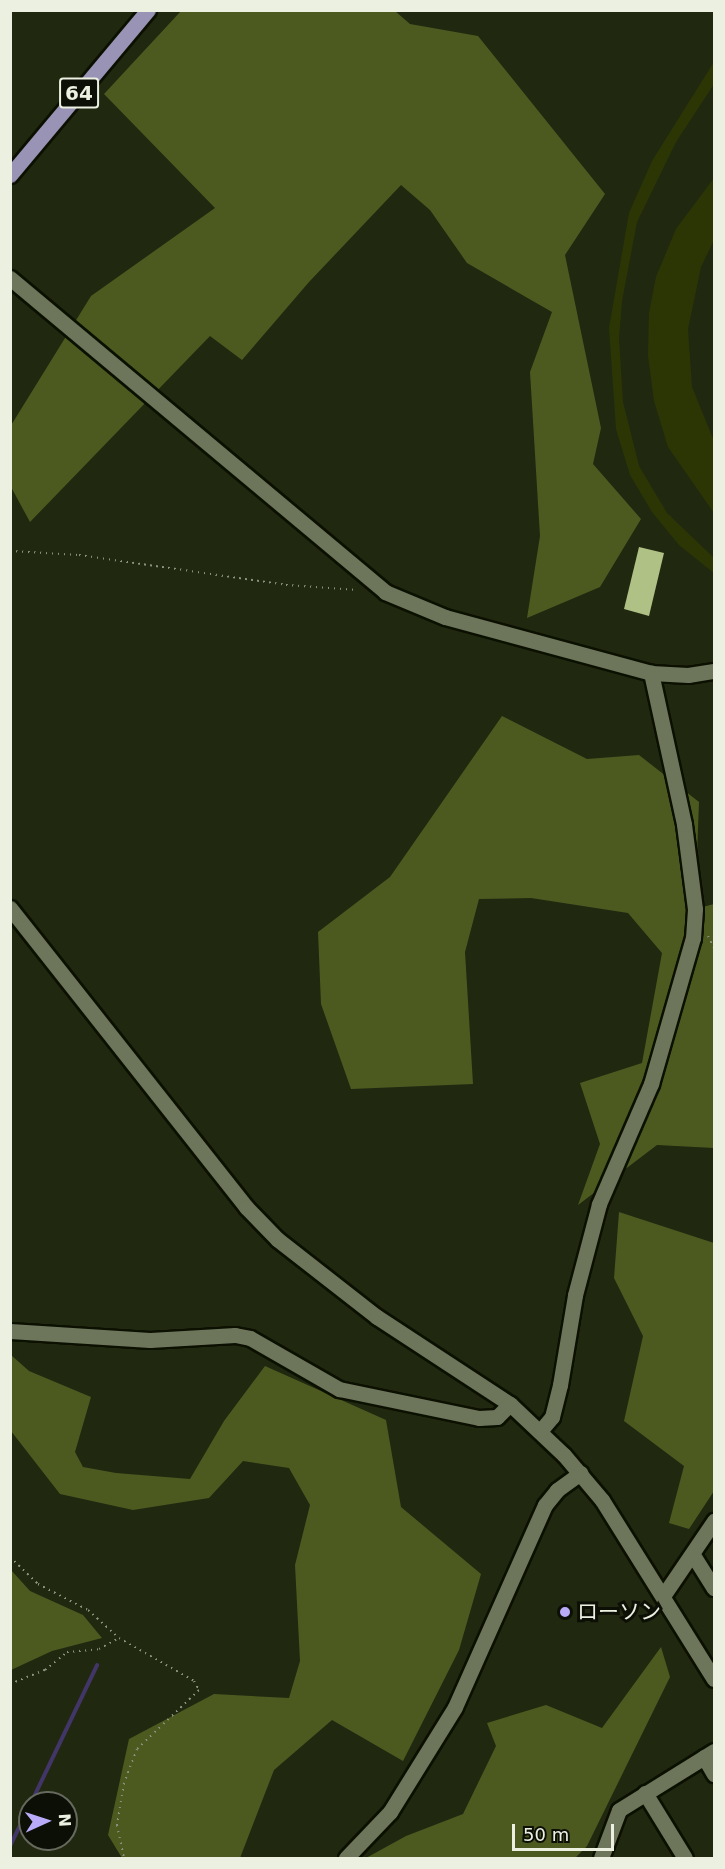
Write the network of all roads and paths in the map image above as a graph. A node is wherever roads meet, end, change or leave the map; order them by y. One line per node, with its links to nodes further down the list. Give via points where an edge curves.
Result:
1 (148, 10): 2 (main road, 64)
2 (10, 175)
3 (10, 278): 5 (street)
4 (10, 551): 5 (path, via 79,555 286,585)
5 (385, 592): 7 (street, via 445,617)
6 (714, 671): 7 (street, via 688,675)
7 (651, 673): 11 (street, via 684,824 695,909 693,938 651,1084 599,1203 575,1295 552,1417)
8 (10, 908): 10 (street, via 246,1207 277,1239 377,1317)
9 (10, 1331): 10 (street, via 150,1340 235,1335 249,1338 339,1389 479,1418 497,1417)
10 (510, 1404): 11 (street)
11 (541, 1430): 12 (street)
12 (580, 1473): 17 (street); 25 (street, via 545,1505 455,1707 390,1812)
13 (714, 1521): 14 (street)
14 (693, 1555): 16 (street); 17 (street)
15 (10, 1557): 18 (path, via 38,1584 88,1610)
16 (714, 1588)
17 (663, 1596): 19 (street)
18 (119, 1638): 20 (path, via 99,1649 67,1652 45,1670); 24 (path, via 194,1681 199,1690 137,1749 124,1783 117,1825)
19 (714, 1679)
20 (10, 1684)
21 (709, 1754): 22 (street); 23 (street)
22 (714, 1774)
23 (645, 1793): 26 (street, via 619,1810); 27 (street)
24 (124, 1858)
25 (346, 1858)
26 (601, 1858)
27 (685, 1858)

